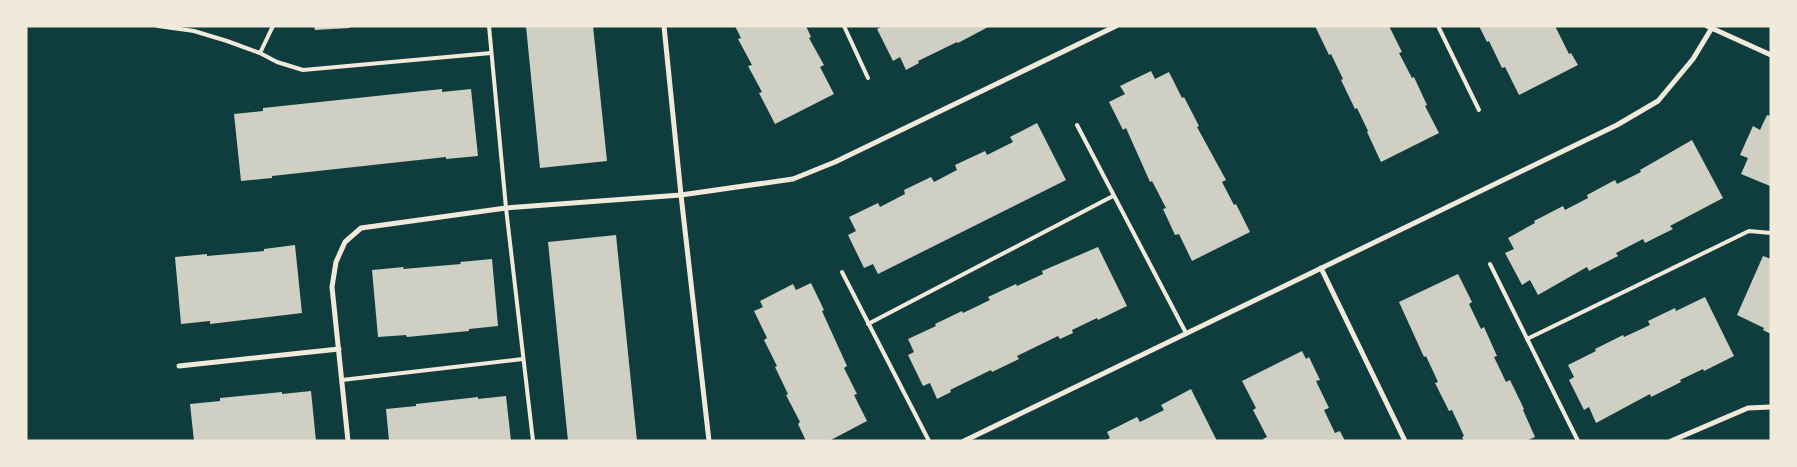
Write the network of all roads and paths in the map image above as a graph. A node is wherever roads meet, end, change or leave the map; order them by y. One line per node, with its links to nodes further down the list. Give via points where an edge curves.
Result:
1 (158, 26): 9 (lane, via 194,31)
2 (273, 26): 9 (lane)
3 (489, 26): 10 (lane)
4 (664, 26): 15 (street)
5 (844, 26): 12 (lane)
6 (1116, 26): 15 (street, via 801,176)
7 (1438, 26): 13 (lane)
8 (1711, 27): 11 (street); 20 (street, via 1693,58 1658,101)
9 (260, 53): 10 (lane, via 304,70)
10 (491, 53): 17 (lane)
11 (1771, 55)
12 (868, 78)
13 (1479, 110)
14 (1076, 125): 16 (lane)
15 (681, 195): 17 (street); 32 (street)
16 (1113, 196): 22 (lane); 23 (lane)
17 (506, 208): 25 (street, via 361,228 345,242 336,262 332,287); 26 (lane)
18 (1771, 233): 24 (lane, via 1749,231)
19 (1490, 264): 24 (lane)
20 (1321, 268): 23 (street); 35 (street)
21 (842, 272): 22 (lane)
22 (868, 324): 33 (lane)
23 (1186, 332): 34 (street)
24 (1527, 339): 36 (lane)
25 (339, 349): 27 (street); 28 (street)
26 (523, 359): 28 (lane); 31 (lane)
27 (179, 366)
28 (342, 380): 30 (street)
29 (1771, 407): 37 (street, via 1748,408)
30 (348, 441)
31 (533, 441)
32 (709, 441)
33 (929, 441)
34 (964, 441)
35 (1405, 441)
36 (1578, 441)
37 (1671, 441)

